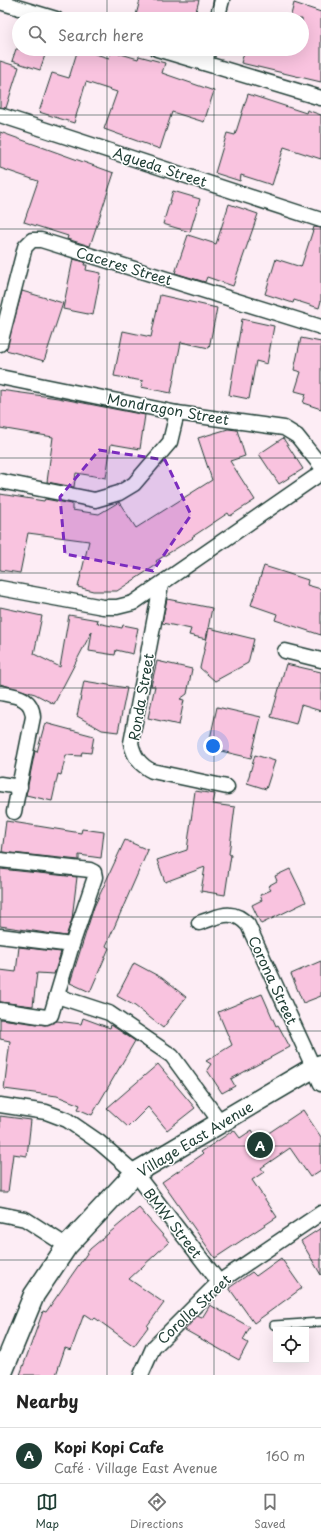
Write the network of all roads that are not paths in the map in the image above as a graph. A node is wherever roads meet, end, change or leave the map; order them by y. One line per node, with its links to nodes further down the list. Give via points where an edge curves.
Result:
1 (222, 0): 4 (street)
2 (0, 2): 3 (street)
3 (33, 12)
4 (219, 12)
5 (181, 56): 7 (street)
6 (207, 56): 7 (street)
7 (205, 63): 8 (street)
8 (321, 98)
9 (0, 115): 10 (street, Agueda Street)
10 (321, 220)
11 (321, 327): 12 (street, Caceres Street, via 41,240 32,240 25,247)
12 (0, 344)
13 (0, 377): 14 (street, Mondragon Street)
14 (177, 413): 15 (street, Mondragon Street, via 284,428 297,436); 17 (street, via 170,442 134,484 119,493 96,500)
15 (321, 466)
16 (321, 473): 18 (street)
17 (0, 481)
18 (160, 585): 19 (street, via 133,603 116,608); 25 (street, Ronda Street, via 131,743 133,752 143,766 152,771)
19 (0, 588)
20 (285, 651): 21 (street)
21 (321, 660)
22 (0, 693): 24 (street, via 25,700 33,710)
23 (0, 784): 24 (street)
24 (20, 787): 26 (street)
25 (227, 787)
26 (14, 812)
27 (0, 860): 30 (street, via 94,872 95,877)
28 (199, 923): 33 (street, Corona Street, via 228,914 238,916 248,925)
29 (0, 936): 30 (street)
30 (72, 945): 31 (street)
31 (57, 996): 32 (street, via 48,1017); 35 (street, via 109,1013 172,1056)
32 (0, 1010)
33 (318, 1072): 35 (street, Village East Avenue)
34 (0, 1105): 36 (street, BMW Street, via 46,1112 67,1120 100,1142)
35 (221, 1122): 36 (street, Village East Avenue)
36 (135, 1173): 39 (street, Village East Avenue); 40 (street, BMW Street)
37 (321, 1213): 40 (street, Corolla Street)
38 (0, 1214): 39 (street, via 25,1219)
39 (67, 1246): 43 (street, Village East Avenue, via 34,1295)
40 (219, 1282): 44 (street, Corolla Street, via 153,1348)
41 (321, 1322): 42 (lane)
42 (274, 1325)
43 (1, 1375)
44 (141, 1375)

